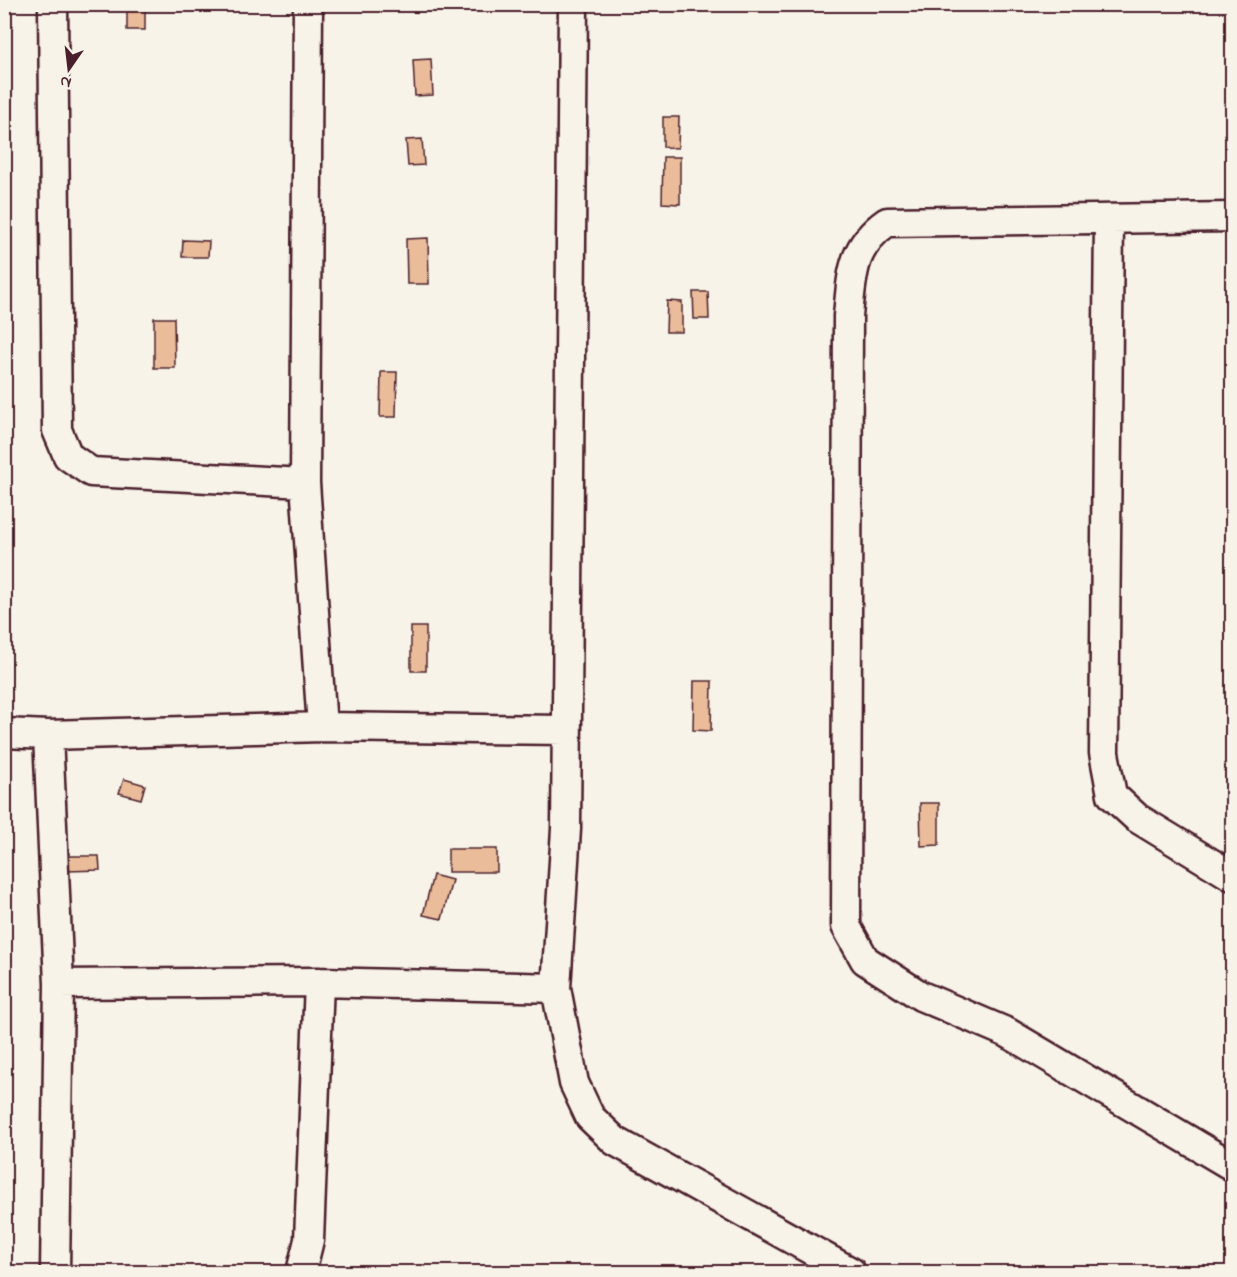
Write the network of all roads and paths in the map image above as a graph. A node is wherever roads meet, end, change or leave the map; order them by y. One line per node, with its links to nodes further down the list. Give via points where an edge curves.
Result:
1 (53, 4): 6 (street, via 57,429 68,456 90,472)
2 (308, 4): 6 (street)
3 (573, 4): 8 (street)
4 (1233, 217): 5 (street)
5 (1109, 219): 11 (street, via 1104,753 1112,795 1137,818); 15 (street, via 887,222 868,235 854,264 848,316 846,926 865,960 921,996 1008,1033)
6 (305, 483): 7 (street)
7 (322, 727): 8 (street); 10 (street)
8 (566, 730): 14 (street, via 566,829)
9 (4, 733): 10 (street)
10 (48, 735): 13 (street)
11 (1233, 876)
12 (319, 982): 13 (street); 14 (street); 17 (street, via 309,1240)
13 (59, 984): 16 (street)
14 (556, 988): 18 (street, via 574,1083 590,1117 615,1141)
15 (1233, 1166)
16 (56, 1272)
17 (301, 1272)
18 (851, 1272)

